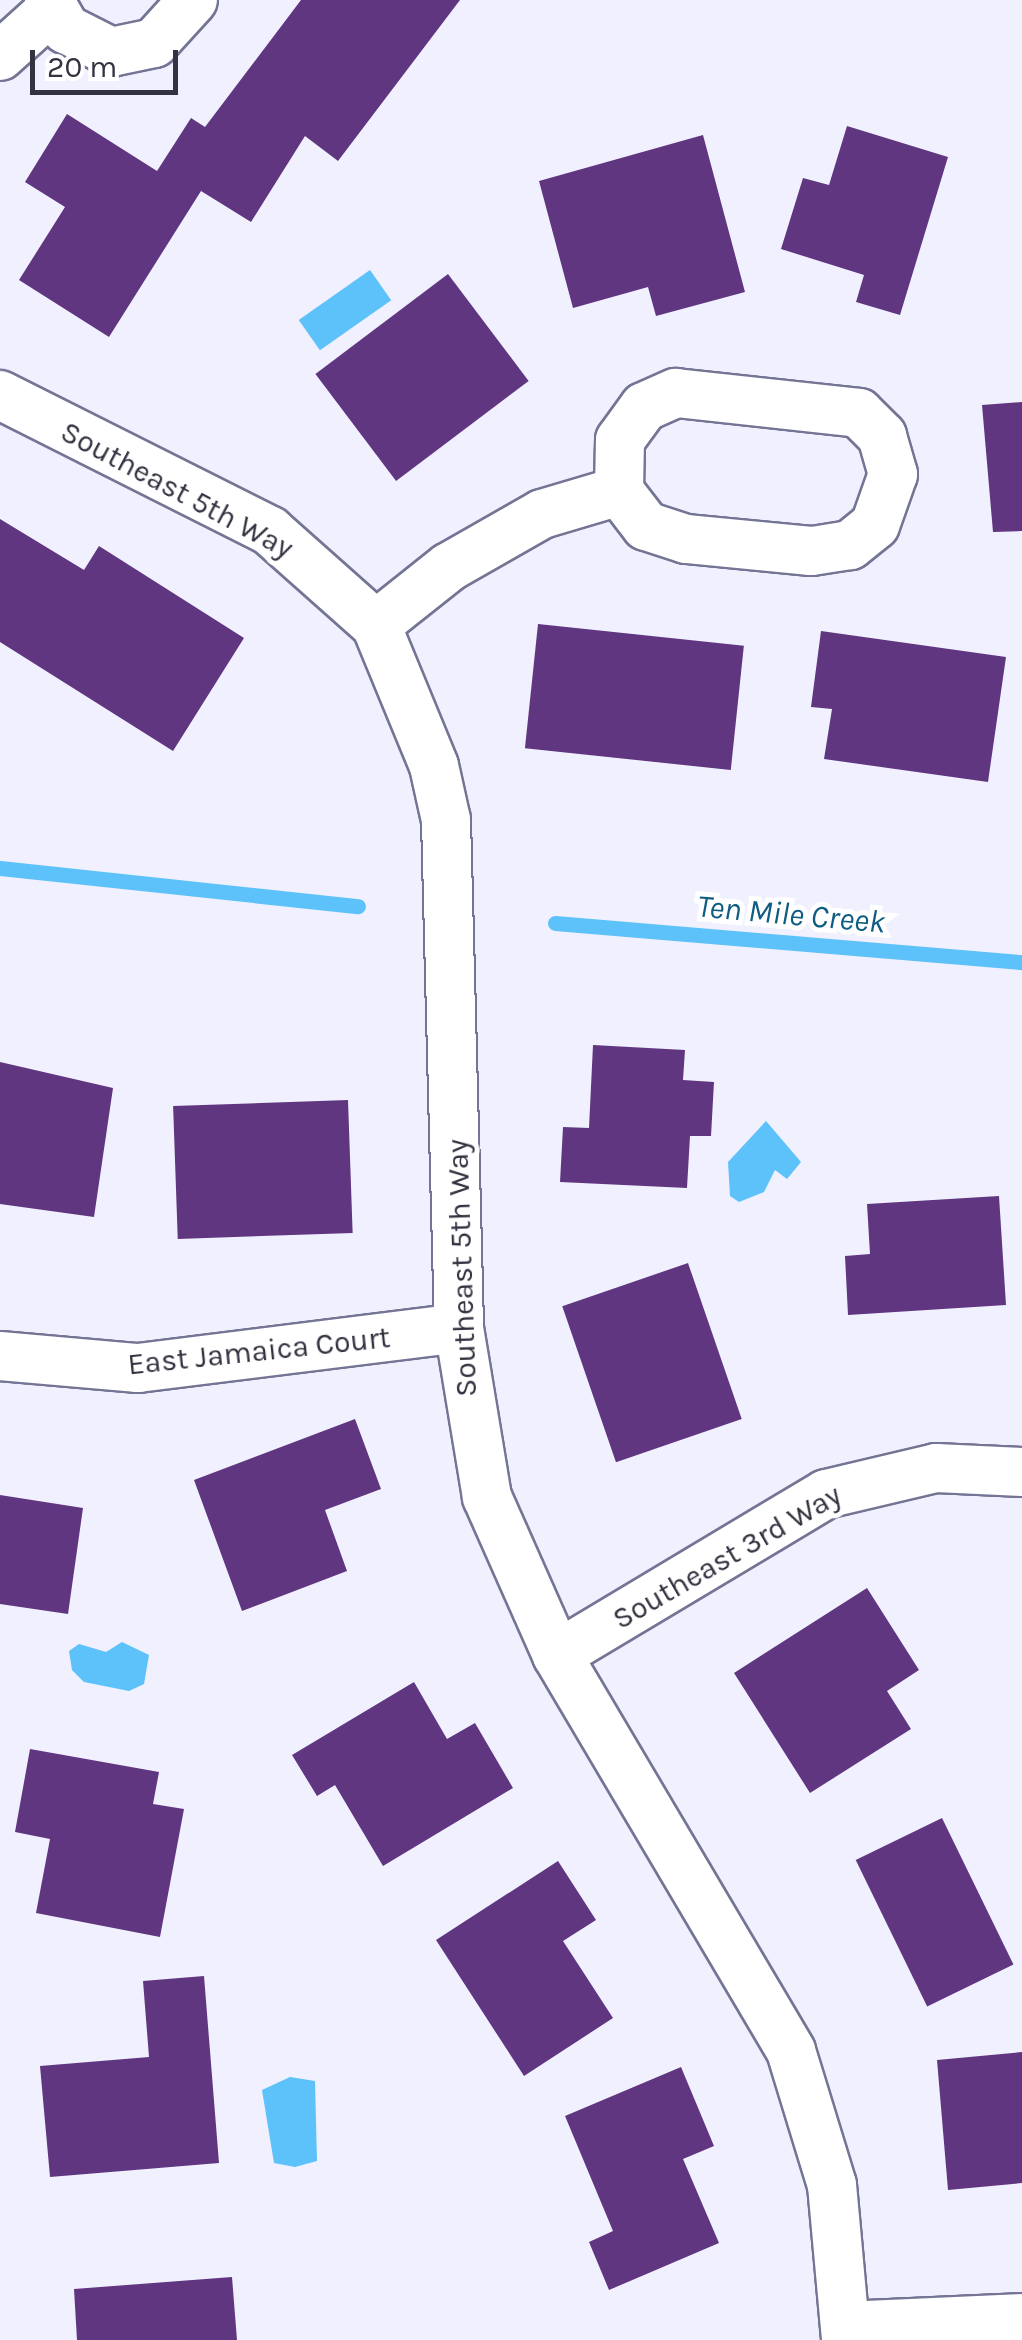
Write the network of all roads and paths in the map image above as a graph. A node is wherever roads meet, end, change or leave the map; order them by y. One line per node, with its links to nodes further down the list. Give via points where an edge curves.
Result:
1 (192, 0): 2 (street, via 171,31 134,51 85,44)
2 (51, 4): 3 (street)
3 (0, 56)
4 (0, 395): 6 (street, Southeast 5th Way, via 270,531)
5 (620, 491): 5 (street, via 665,536 831,550 875,525 893,474 882,436 845,406 693,392 659,398 632,419 616,464); 6 (street, via 542,514 450,567)
6 (376, 625): 7 (street, Southeast 5th Way, via 434,766 446,820)
7 (459, 1328): 8 (street, East Jamaica Court, via 158,1366); 10 (street, Southeast 5th Way, via 487,1498)
8 (0, 1356)
9 (1022, 1472): 10 (street, Southeast 3rd Way, via 936,1468 826,1494)
10 (557, 1655): 12 (street, Southeast 5th Way, via 790,2051 832,2185)
11 (1022, 2318): 12 (street)
12 (846, 2333)

